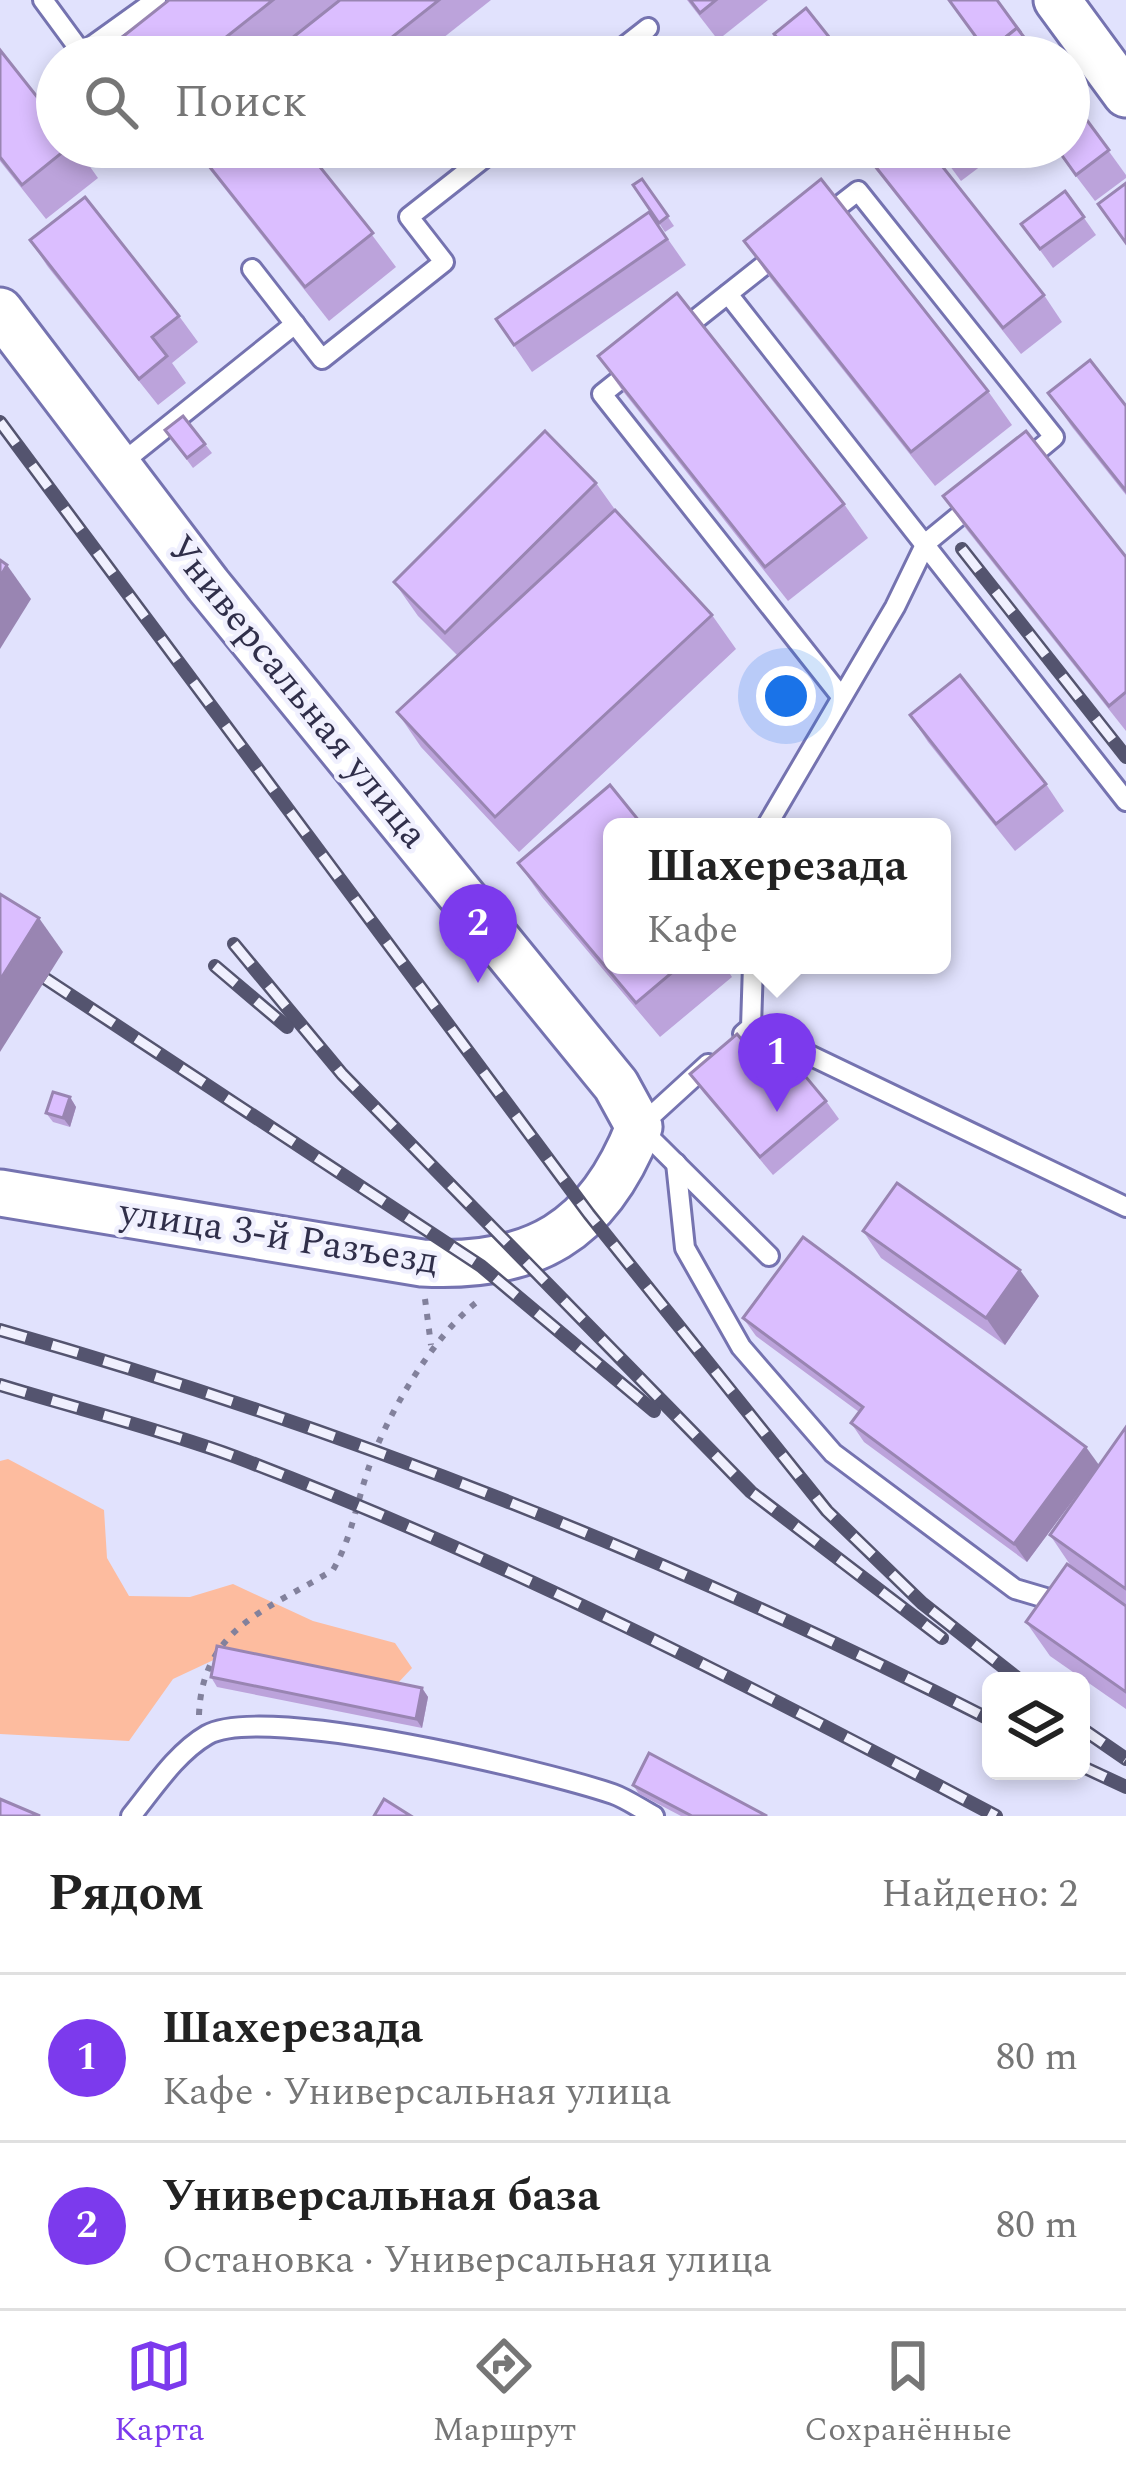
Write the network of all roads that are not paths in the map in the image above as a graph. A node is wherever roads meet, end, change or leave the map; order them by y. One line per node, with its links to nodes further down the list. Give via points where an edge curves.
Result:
1 (44, 0): 5 (lane)
2 (155, 0): 6 (lane)
3 (1057, 0): 8 (street)
4 (648, 28): 7 (lane)
5 (70, 36)
6 (105, 36)
7 (638, 36)
8 (1083, 36)
9 (1090, 45): 10 (street)
10 (1126, 94)
11 (472, 168): 15 (lane, via 410,217 445,262 322,358)
12 (252, 269): 15 (lane)
13 (728, 294): 17 (lane, via 858,191 1054,437); 19 (lane); 20 (lane, via 602,394)
14 (0, 311): 16 (street, Универсальная улица)
15 (295, 324): 16 (lane)
16 (118, 466): 25 (street, Универсальная улица, via 616,1084)
17 (1017, 467)
18 (999, 482): 19 (lane)
19 (926, 543): 20 (lane); 21 (lane)
20 (840, 695): 22 (lane)
21 (1124, 793)
22 (771, 818)
23 (753, 974): 24 (lane)
24 (751, 1027): 25 (lane); 28 (lane)
25 (639, 1127): 26 (lane); 27 (street, улица 3-й Разъезд, via 620,1178 589,1214 524,1254 481,1266 414,1262)
26 (676, 1163): 29 (lane); 30 (lane, via 685,1248 741,1348 833,1453 1015,1589)
27 (0, 1193)
28 (1126, 1207)
29 (769, 1256)
30 (1058, 1602)
31 (131, 1816): 32 (lane, via 198,1742 245,1725 409,1744 615,1795)
32 (654, 1816)

